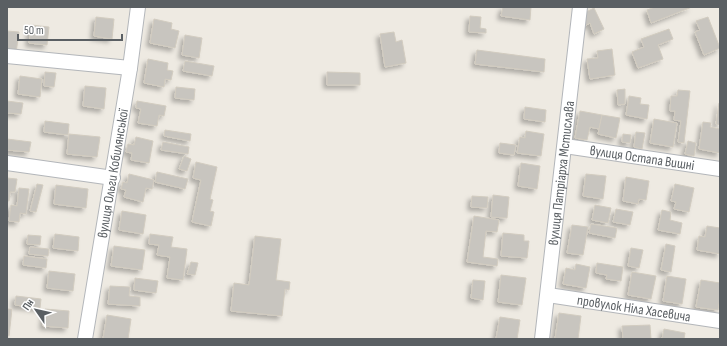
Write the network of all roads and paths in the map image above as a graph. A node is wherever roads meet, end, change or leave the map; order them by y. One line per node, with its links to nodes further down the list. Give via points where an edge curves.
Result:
1 (138, 7): 4 (street, вулиця Ольги Кобилянської)
2 (580, 7): 5 (street, вулиця Патріарха Мстислава)
3 (7, 56): 4 (street)
4 (130, 68): 8 (street, вулиця Ольги Кобилянської)
5 (565, 146): 7 (street, вулиця Остапа Вишні); 9 (street, вулиця Патріарха Мстислава)
6 (7, 163): 8 (street)
7 (720, 169)
8 (113, 178): 11 (street, вулиця Ольги Кобилянської)
9 (548, 296): 10 (street, провулок Ніла Хасевича); 12 (street, вулиця Патріарха Мстислава)
10 (720, 321)
11 (85, 339)
12 (542, 339)

